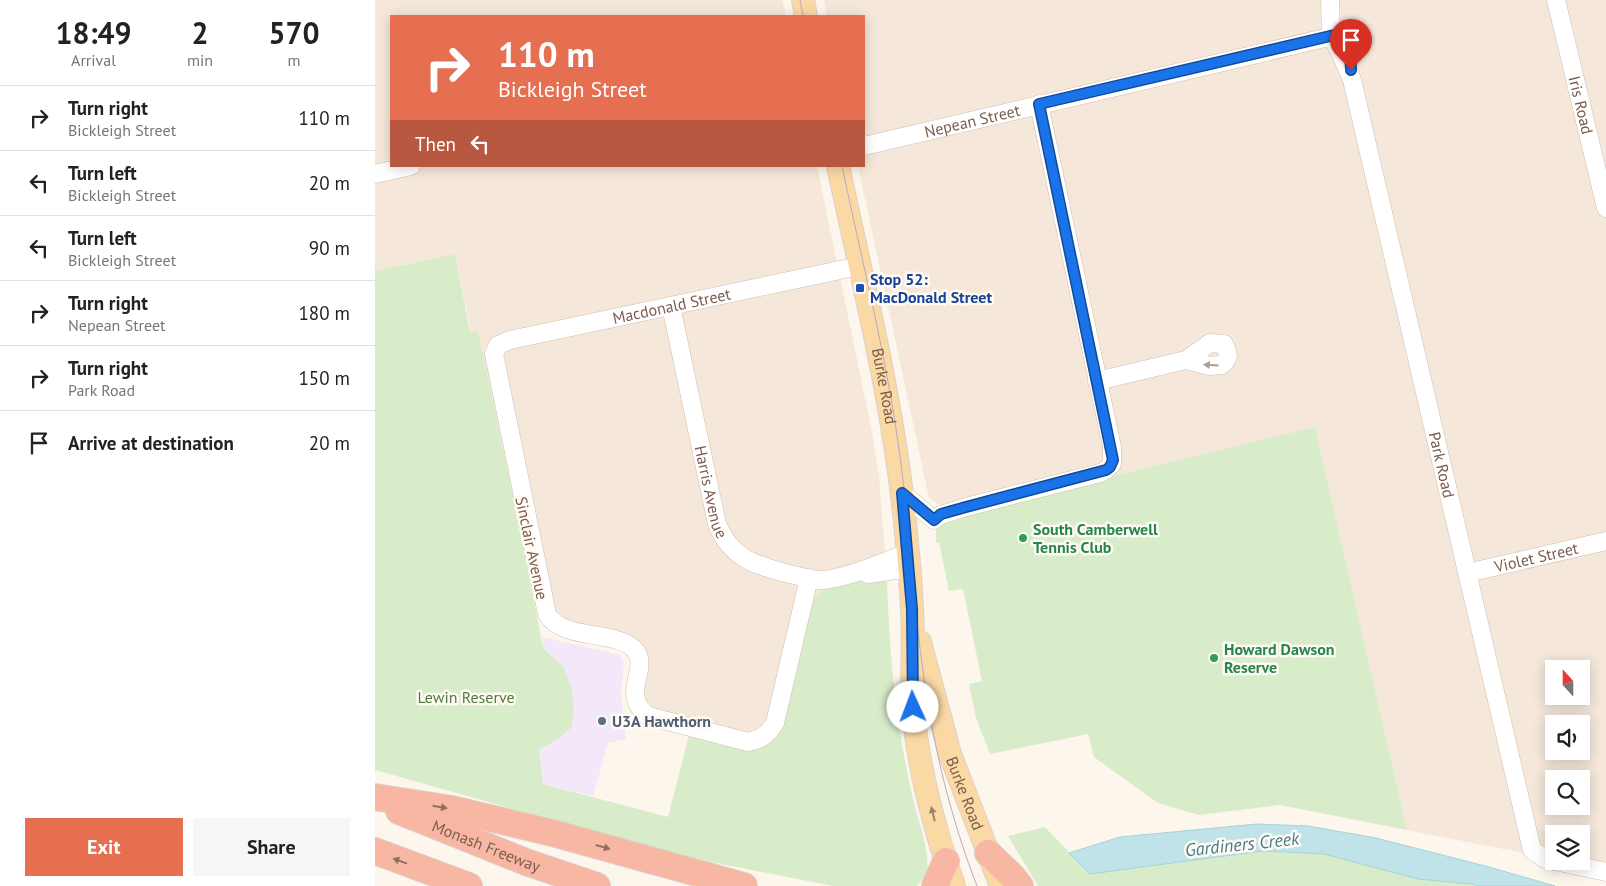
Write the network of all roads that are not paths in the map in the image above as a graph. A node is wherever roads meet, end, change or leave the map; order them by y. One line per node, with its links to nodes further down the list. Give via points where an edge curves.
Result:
1 (803, 0): 5 (main road)
2 (1330, 0): 6 (street, Park Road)
3 (1338, 0): 6 (street, Park Road, via 1341,11)
4 (1557, 0): 12 (street, Iris Road)
5 (806, 15)
6 (1337, 35): 7 (street, Nepean Street); 21 (street, Park Road, via 1350,51 1351,80)
7 (1039, 104): 8 (street, Nepean Street); 17 (street)
8 (865, 146)
9 (406, 167): 11 (street)
10 (838, 167): 13 (main road, Burke Road)
11 (375, 174)
12 (1606, 208)
13 (859, 266): 14 (street, Macdonald Street); 18 (main road, Burke Road, via 887,399)
14 (671, 306): 15 (street, Macdonald Street, via 510,340 498,345); 22 (street, Harris Avenue, via 721,532 731,547 747,560)
15 (493, 358): 22 (street, Sinclair Avenue, via 547,614 561,627 622,642 634,649 640,665 635,695 638,706 648,716 748,742 767,734 775,723)
16 (1186, 360): 17 (street)
17 (1097, 380): 18 (street, via 1113,460 1110,467 1100,473 941,514 934,520)
18 (902, 493): 20 (main road, Burke Road)
19 (1606, 541): 21 (street, Violet Street)
20 (908, 560): 22 (street, Harris Avenue, via 874,574 852,574 824,580); 23 (main road, Burke Road)
21 (1467, 573): 28 (street, Park Road, via 1532,850)
22 (809, 578)
23 (912, 609): 27 (main road, Burke Road, via 950,754); 29 (main road, Burke Road, one-way to 23, via 929,798 913,707)
24 (375, 797): 35 (highway, one-way to 35, via 452,809 556,834)
25 (375, 802): 34 (highway, Monash Freeway, via 526,862)
26 (375, 851): 32 (highway, one-way to 26)
27 (988, 853): 38 (main road, Burke Road); 39 (highway)
28 (1545, 859)
29 (945, 861): 36 (highway); 37 (main road, Burke Road)
30 (1590, 869): 31 (street)
31 (1606, 872)
32 (434, 878): 33 (highway)
33 (469, 886)
34 (597, 886)
35 (744, 886)
36 (935, 886)
37 (954, 886)
38 (1001, 886)
39 (1020, 886)

